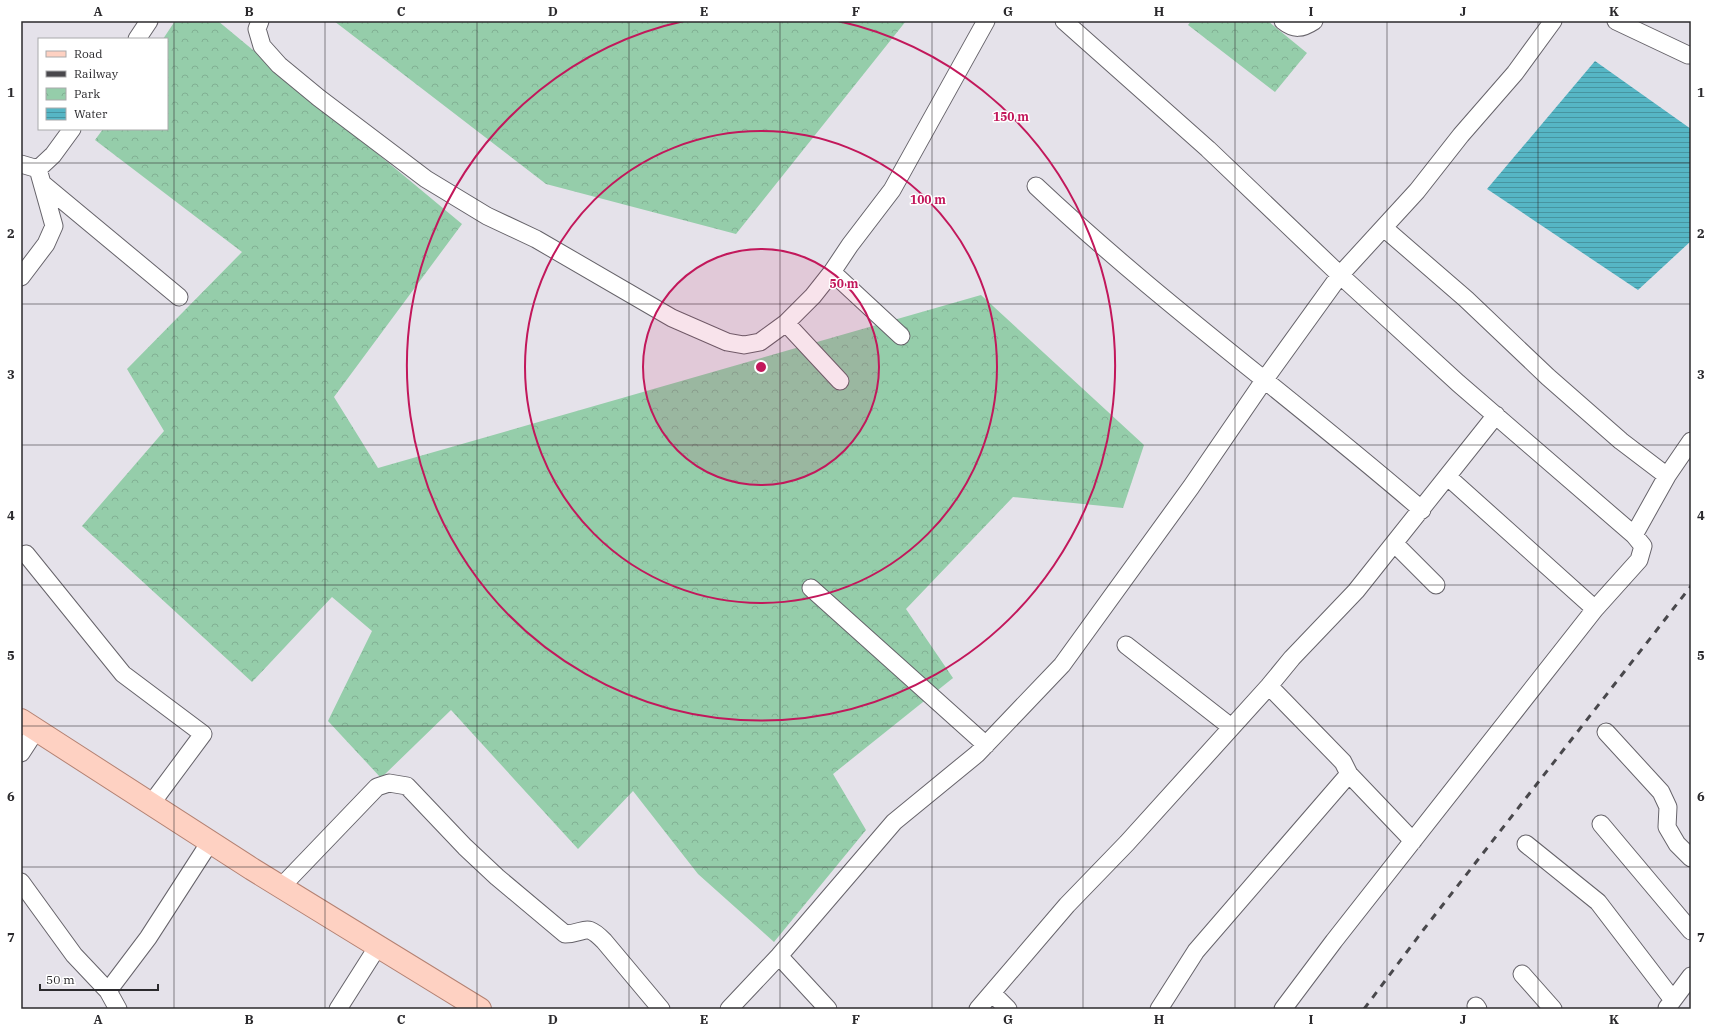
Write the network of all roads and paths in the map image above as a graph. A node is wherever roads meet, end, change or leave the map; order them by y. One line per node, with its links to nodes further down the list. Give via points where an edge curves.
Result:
1 (149, 21): 9 (street)
2 (260, 21): 20 (street, via 257,29 262,46 279,65 426,179 487,216 536,239 672,318 727,342 744,345 760,342)
3 (986, 21): 16 (street, via 892,190)
4 (1064, 21): 17 (street, via 1208,149)
5 (1283, 21): 6 (street, via 1290,27 1305,27)
6 (1314, 21)
7 (1553, 21): 15 (street, via 1515,73)
8 (1616, 21): 10 (street)
9 (138, 38)
10 (1688, 55)
11 (71, 130): 13 (street)
12 (21, 164): 13 (street)
13 (41, 176): 18 (street, via 54,226 46,244); 19 (street)
14 (1036, 186): 22 (street, via 1105,249)
15 (1384, 228): 17 (street); 26 (street, via 1466,299 1548,377)
16 (832, 272): 20 (street); 21 (street)
17 (1340, 275): 22 (street); 24 (street)
18 (21, 278)
19 (179, 297)
20 (786, 323): 23 (street)
21 (901, 336)
22 (1265, 379): 28 (street); 40 (street, via 1191,487 1062,665)
23 (840, 381)
24 (1496, 415): 27 (street); 29 (street)
25 (1691, 441): 26 (street)
26 (1667, 476): 29 (street)
27 (1448, 477): 28 (street); 34 (street)
28 (1422, 510): 30 (street)
29 (1634, 535): 34 (street, via 1643,546 1639,560)
30 (1395, 544): 32 (street); 36 (street, via 1356,591)
31 (26, 554): 43 (street, via 123,674 203,734)
32 (1436, 585)
33 (811, 588): 40 (street)
34 (1595, 609): 45 (street)
35 (1126, 645): 38 (street)
36 (1269, 686): 38 (street); 42 (street, via 1343,762)
37 (29, 725): 41 (street); 43 (main road)
38 (1232, 727): 57 (street, via 1067,905)
39 (1606, 732): 48 (street, via 1661,792 1668,807 1667,827 1677,844)
40 (986, 745): 53 (street, via 894,822)
41 (21, 752)
42 (1349, 774): 45 (street); 67 (street, via 1196,951)
43 (151, 804): 46 (main road)
44 (1601, 824): 51 (street)
45 (1413, 841): 68 (street)
46 (210, 842): 50 (main road); 56 (street, via 148,938)
47 (1526, 844): 58 (street, via 1598,902)
48 (1691, 858)
49 (21, 882): 56 (street, via 74,955)
50 (281, 887): 52 (main road); 62 (street, via 377,787 389,783 407,786 497,877 565,934 583,929 595,932)
51 (1691, 931)
52 (378, 946): 60 (street); 61 (main road)
53 (779, 956): 63 (street); 64 (street)
54 (1522, 974): 69 (street)
55 (1691, 976): 58 (street)
56 (108, 991): 59 (street)
57 (992, 993): 65 (street); 66 (street)
58 (1670, 1004)
59 (118, 1009)
60 (338, 1009)
61 (480, 1009)
62 (661, 1009)
63 (729, 1009)
64 (828, 1009)
65 (978, 1009)
66 (1008, 1009)
67 (1159, 1009)
68 (1283, 1009)
69 (1553, 1009)

